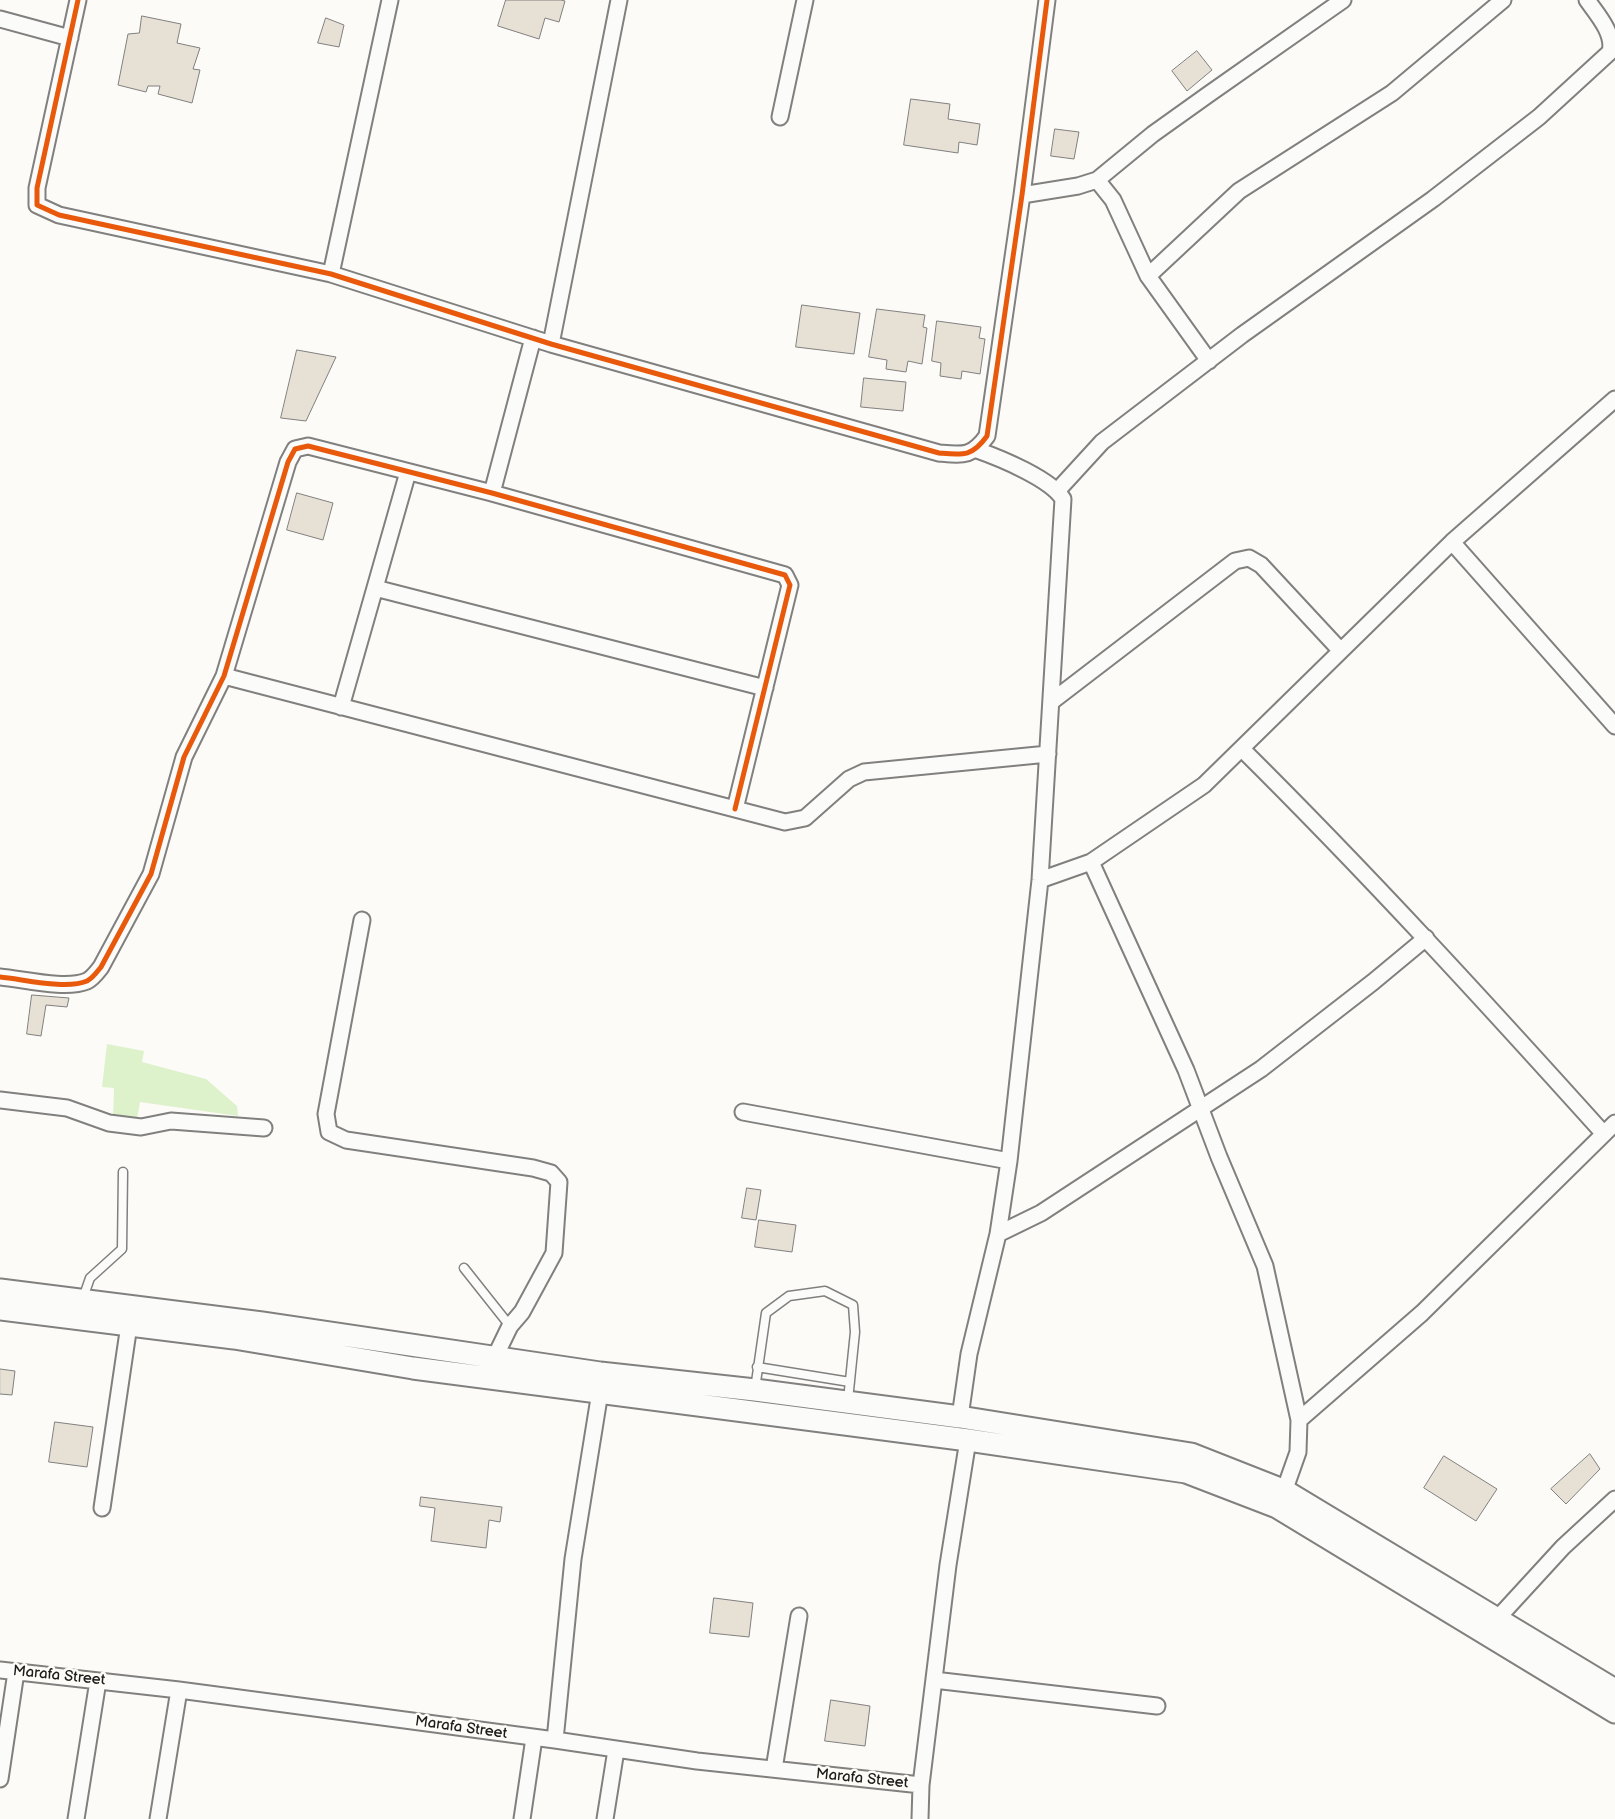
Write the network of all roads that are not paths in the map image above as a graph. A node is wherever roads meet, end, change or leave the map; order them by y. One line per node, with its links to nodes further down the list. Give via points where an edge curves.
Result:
1 (78, 0): 10 (street)
2 (390, 0): 14 (street)
3 (619, 0): 17 (street)
4 (805, 0): 11 (street)
5 (1048, 0): 13 (street)
6 (1343, 0): 12 (street, via 1185,111)
7 (1502, 0): 15 (street, via 1392,93 1239,191)
8 (1587, 0): 18 (street, via 1611,34 1613,46 1610,52 1540,117 1434,199)
9 (0, 19): 10 (street)
10 (70, 38): 14 (street, via 37,188 37,205 60,215)
11 (780, 117)
12 (1097, 180): 13 (street); 15 (street, via 1113,200)
13 (1022, 195): 20 (street, via 987,436)
14 (331, 274): 16 (street)
15 (1148, 276): 18 (street)
16 (533, 338): 17 (street); 23 (street)
17 (551, 344): 20 (street, via 939,453 964,455)
18 (1209, 361): 22 (street, via 1102,442)
19 (1615, 399): 24 (street)
20 (977, 450): 22 (street, via 1006,461)
21 (408, 472): 23 (street); 25 (street); 27 (street, via 308,446 295,450 288,462)
22 (1058, 490): 29 (street, via 1063,499)
23 (492, 493): 28 (street, via 785,575 790,585)
24 (1452, 542): 26 (street); 31 (street)
25 (375, 588): 28 (street); 30 (street)
26 (1340, 650): 29 (street, via 1261,565 1249,558 1235,561); 32 (street)
27 (224, 676): 30 (street); 39 (street, via 184,757 150,874 101,967 94,976 82,982 61,984)
28 (765, 688): 34 (street)
29 (1051, 702): 33 (street)
30 (341, 707): 34 (street)
31 (1615, 726)
32 (1242, 748): 35 (street, via 1204,784); 38 (street)
33 (1048, 754): 34 (street, via 864,772 849,779 804,818 785,822); 36 (street)
34 (735, 810)
35 (1091, 862): 36 (street); 41 (street)
36 (1040, 880): 45 (street)
37 (362, 920): 53 (street, via 326,1114 329,1132 346,1140 552,1173 559,1182 554,1253 522,1312)
38 (1426, 938): 41 (street, via 1261,1069); 44 (street)
39 (0, 977)
40 (0, 1100): 43 (street, via 67,1108 109,1122 141,1127 171,1121)
41 (1202, 1107): 47 (street, via 1041,1213); 62 (street, via 1219,1157 1265,1266)
42 (743, 1112): 45 (street)
43 (264, 1128)
44 (1610, 1128): 62 (street, via 1422,1313)
45 (1009, 1160): 47 (street)
46 (123, 1172): 50 (lane, via 122,1249 90,1278)
47 (998, 1234): 61 (street, via 969,1354)
48 (464, 1268): 53 (lane)
49 (0, 1290): 50 (main road)
50 (82, 1300): 54 (main road, via 262,1324)
51 (0, 1309): 52 (main road)
52 (129, 1325): 54 (main road); 66 (street)
53 (510, 1326): 55 (street)
54 (414, 1358): 55 (main road); 58 (main road)
55 (494, 1359): 57 (main road)
56 (757, 1367): 57 (lane); 59 (lane, via 766,1313 789,1296 825,1291 853,1306 855,1332); 60 (lane)
57 (755, 1390): 60 (main road)
58 (600, 1392): 60 (main road); 78 (street, via 573,1559)
59 (849, 1392): 60 (main road); 61 (main road)
60 (804, 1401): 63 (main road)
61 (960, 1417): 65 (main road, via 1191,1454)
62 (1299, 1420): 65 (street, via 1298,1452)
63 (968, 1440): 65 (main road, via 1186,1472); 71 (street)
64 (1615, 1498): 68 (street, via 1563,1547)
65 (1281, 1499): 68 (main road); 76 (main road)
66 (102, 1508)
67 (799, 1616): 80 (street)
68 (1496, 1620): 74 (main road)
69 (0, 1670): 70 (street, Marafa Street)
70 (16, 1672): 72 (street, Marafa Street); 81 (street)
71 (934, 1680): 75 (street); 82 (street)
72 (98, 1681): 73 (street, Marafa Street); 83 (street)
73 (179, 1690): 77 (street, Marafa Street); 84 (street)
74 (1615, 1690)
75 (1157, 1706)
76 (1615, 1712)
77 (534, 1738): 78 (street, Marafa Street); 85 (street)
78 (556, 1740): 79 (street, Marafa Street)
79 (616, 1750): 80 (street, Marafa Street); 86 (street)
80 (774, 1769): 82 (street, Marafa Street)
81 (0, 1779)
82 (921, 1785): 87 (street)
83 (76, 1819)
84 (158, 1819)
85 (522, 1819)
86 (605, 1819)
87 (920, 1819)

